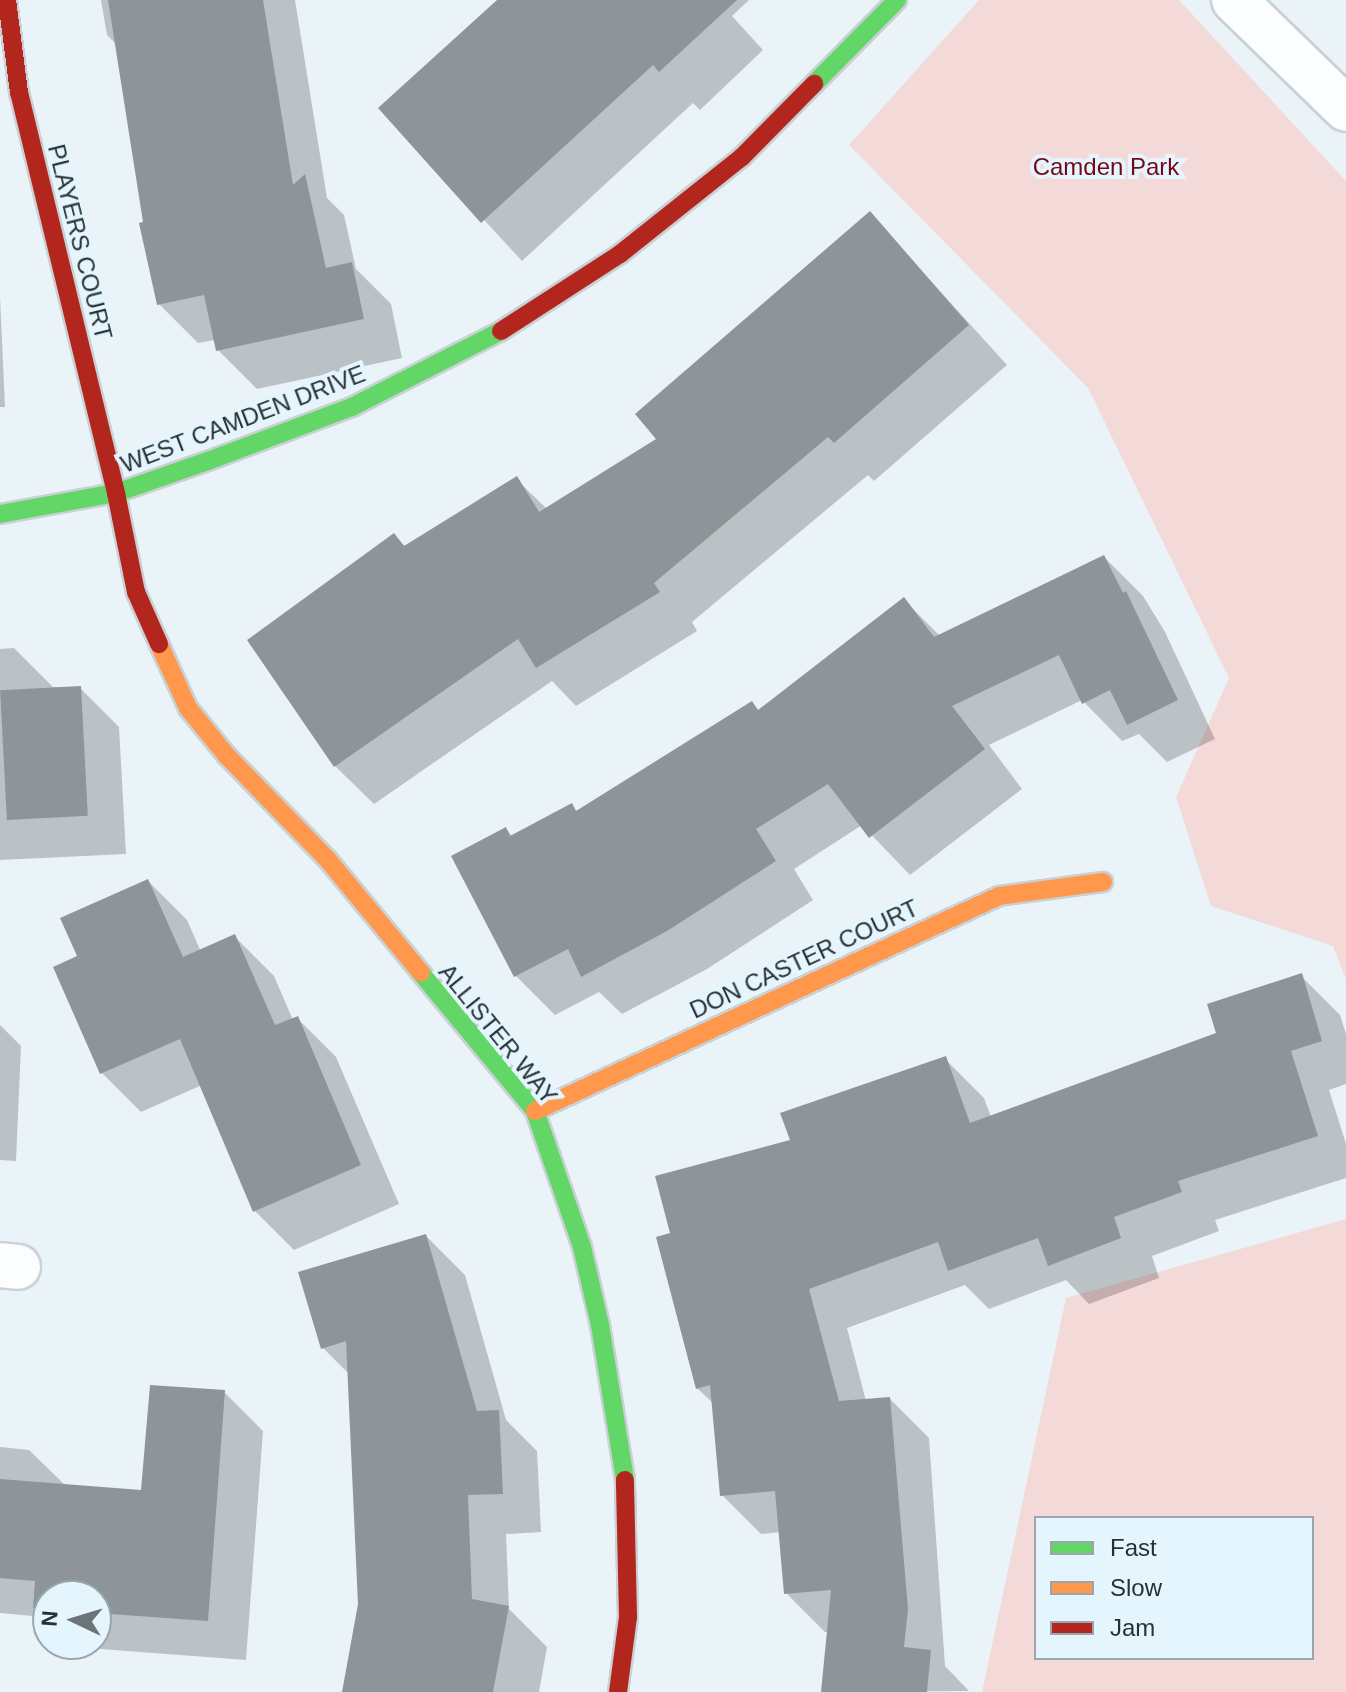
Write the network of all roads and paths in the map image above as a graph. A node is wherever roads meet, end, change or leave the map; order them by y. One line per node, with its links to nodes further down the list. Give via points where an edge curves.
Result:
1 (7, 0): 5 (street, PLAYERS COURT, via 19,92)
2 (897, 0): 5 (street, WEST CAMDEN DRIVE, via 742,157 620,254 490,338 352,407)
3 (1234, 0): 4 (street)
4 (1346, 109)
5 (116, 493): 6 (street, WEST CAMDEN DRIVE); 8 (street, ALLISTER WAY, via 136,592 188,708 328,860)
6 (0, 514)
7 (1103, 882): 8 (street, DON CASTER COURT, via 999,896)
8 (535, 1111): 9 (street, ALLISTER WAY, via 582,1247 625,1483 628,1617)
9 (618, 1692)

